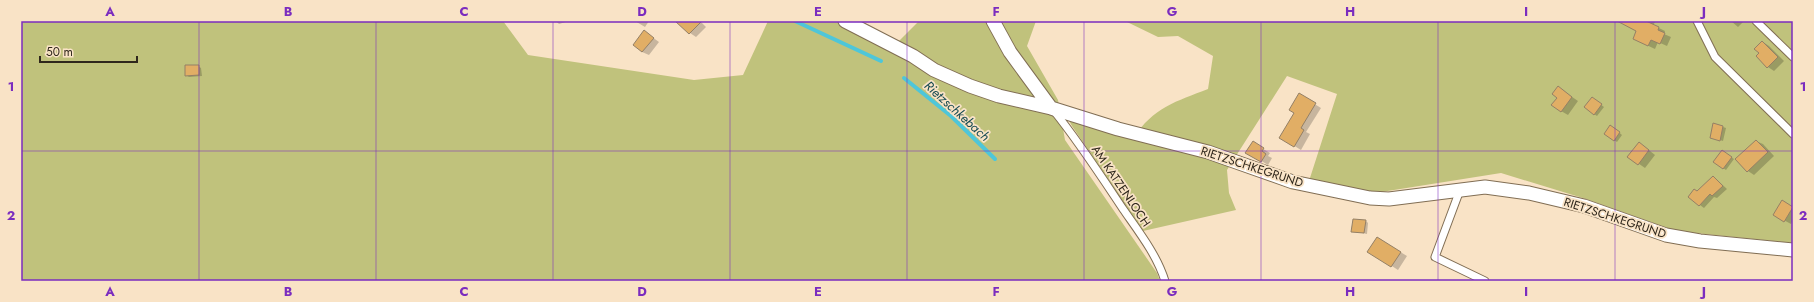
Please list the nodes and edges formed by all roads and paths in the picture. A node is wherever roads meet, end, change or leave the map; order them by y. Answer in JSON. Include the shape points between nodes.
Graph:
{"nodes":[{"id":1,"x":846,"y":21,"type":"edge"},
{"id":2,"x":993,"y":21,"type":"edge"},
{"id":3,"x":1697,"y":21,"type":"edge"},
{"id":4,"x":1756,"y":21,"type":"edge"},
{"id":5,"x":1793,"y":57,"type":"edge"},
{"id":6,"x":1051,"y":108,"type":"junction"},
{"id":7,"x":1793,"y":134,"type":"edge"},
{"id":8,"x":1460,"y":189,"type":"junction"},
{"id":9,"x":1793,"y":250,"type":"edge"},
{"id":10,"x":1165,"y":281,"type":"edge"},
{"id":11,"x":1485,"y":281,"type":"edge"}],
"edges":[{"from":1,"to":6,"type":"street","name":"RIETZSCHKEGRUND","via":[[913,56],[934,70],[970,86],[999,96]]},
{"from":2,"to":6,"type":"street","via":[[1010,52]]},
{"from":3,"to":7,"type":"lane","via":[[1715,57]]},
{"from":4,"to":5,"type":"lane"},
{"from":6,"to":8,"type":"street","name":"RIETZSCHKEGRUND","via":[[1118,129],[1208,152],[1293,182],[1344,193],[1390,199]]},
{"from":6,"to":10,"type":"lane","name":"AM KATZENLOCH","via":[[1074,136],[1144,239]]},
{"from":8,"to":9,"type":"street","name":"RIETZSCHKEGRUND","via":[[1485,187],[1529,193],[1584,206],[1666,235]]},
{"from":8,"to":11,"type":"lane","via":[[1435,257]]}]}
